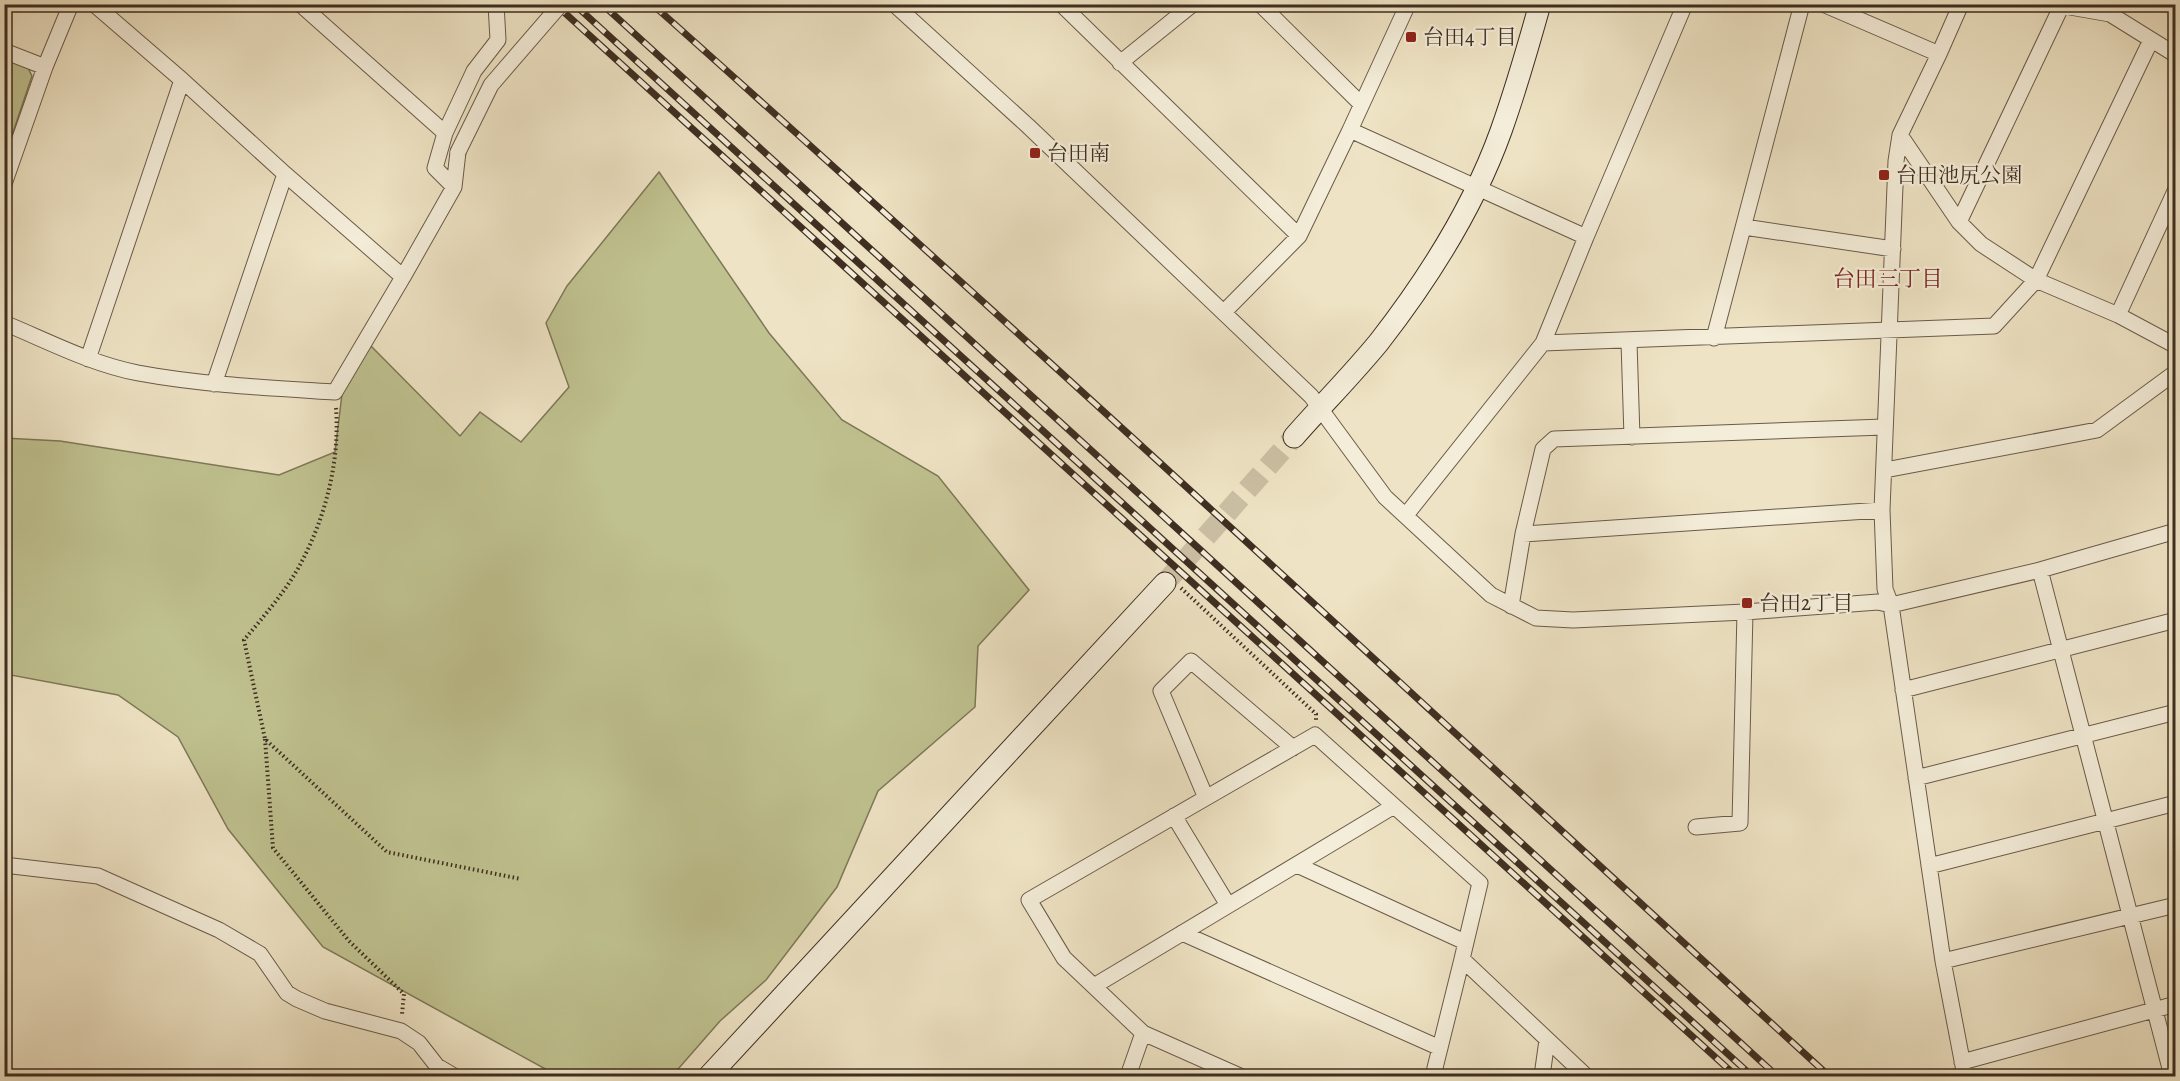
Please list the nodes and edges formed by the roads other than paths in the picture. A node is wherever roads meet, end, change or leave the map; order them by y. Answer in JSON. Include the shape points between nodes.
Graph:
{"nodes":[{"id":1,"x":71,"y":4,"type":"edge"},
{"id":2,"x":94,"y":4,"type":"edge"},
{"id":3,"x":300,"y":4,"type":"edge"},
{"id":4,"x":496,"y":4,"type":"edge"},
{"id":5,"x":561,"y":4,"type":"edge"},
{"id":6,"x":894,"y":4,"type":"edge"},
{"id":7,"x":1061,"y":4,"type":"edge"},
{"id":8,"x":1193,"y":4,"type":"edge"},
{"id":9,"x":1260,"y":4,"type":"edge"},
{"id":10,"x":1408,"y":4,"type":"edge"},
{"id":11,"x":1540,"y":4,"type":"edge"},
{"id":12,"x":1685,"y":4,"type":"edge"},
{"id":13,"x":1802,"y":4,"type":"edge"},
{"id":14,"x":1823,"y":4,"type":"edge"},
{"id":15,"x":1961,"y":4,"type":"edge"},
{"id":16,"x":2057,"y":6,"type":"edge"},
{"id":17,"x":2151,"y":40,"type":"junction"},
{"id":18,"x":4,"y":51,"type":"edge"},
{"id":19,"x":1940,"y":54,"type":"junction"},
{"id":20,"x":2175,"y":55,"type":"edge"},
{"id":21,"x":1120,"y":63,"type":"junction"},
{"id":22,"x":45,"y":67,"type":"junction"},
{"id":23,"x":182,"y":81,"type":"junction"},
{"id":24,"x":1361,"y":104,"type":"junction"},
{"id":25,"x":1350,"y":130,"type":"junction"},
{"id":26,"x":445,"y":133,"type":"junction"},
{"id":27,"x":1900,"y":135,"type":"junction"},
{"id":28,"x":285,"y":174,"type":"junction"},
{"id":29,"x":4,"y":184,"type":"edge"},
{"id":30,"x":454,"y":187,"type":"junction"},
{"id":31,"x":1476,"y":189,"type":"junction"},
{"id":32,"x":2175,"y":189,"type":"edge"},
{"id":33,"x":1959,"y":222,"type":"junction"},
{"id":34,"x":1744,"y":226,"type":"junction"},
{"id":35,"x":1299,"y":236,"type":"junction"},
{"id":36,"x":1586,"y":237,"type":"junction"},
{"id":37,"x":1893,"y":249,"type":"junction"},
{"id":38,"x":403,"y":277,"type":"junction"},
{"id":39,"x":2036,"y":280,"type":"junction"},
{"id":40,"x":1224,"y":312,"type":"junction"},
{"id":41,"x":2118,"y":315,"type":"junction"},
{"id":42,"x":4,"y":323,"type":"edge"},
{"id":43,"x":1890,"y":332,"type":"junction"},
{"id":44,"x":1714,"y":338,"type":"junction"},
{"id":45,"x":1629,"y":342,"type":"junction"},
{"id":46,"x":1543,"y":343,"type":"junction"},
{"id":47,"x":2175,"y":346,"type":"edge"},
{"id":48,"x":88,"y":359,"type":"junction"},
{"id":49,"x":2175,"y":372,"type":"edge"},
{"id":50,"x":214,"y":384,"type":"junction"},
{"id":51,"x":1320,"y":407,"type":"junction"},
{"id":52,"x":1884,"y":427,"type":"junction"},
{"id":53,"x":1294,"y":437,"type":"tunnel mouth"},
{"id":54,"x":1632,"y":437,"type":"junction"},
{"id":55,"x":1885,"y":470,"type":"junction"},
{"id":56,"x":1882,"y":510,"type":"junction"},
{"id":57,"x":1406,"y":515,"type":"junction"},
{"id":58,"x":2175,"y":531,"type":"edge"},
{"id":59,"x":1523,"y":534,"type":"junction"},
{"id":60,"x":2040,"y":570,"type":"junction"},
{"id":61,"x":1172,"y":585,"type":"tunnel mouth"},
{"id":62,"x":1891,"y":605,"type":"junction"},
{"id":63,"x":1511,"y":606,"type":"junction"},
{"id":64,"x":1745,"y":612,"type":"junction"},
{"id":65,"x":2175,"y":620,"type":"edge"},
{"id":66,"x":2060,"y":650,"type":"junction"},
{"id":67,"x":1904,"y":690,"type":"junction"},
{"id":68,"x":2175,"y":712,"type":"edge"},
{"id":69,"x":2082,"y":736,"type":"junction"},
{"id":70,"x":1293,"y":748,"type":"junction"},
{"id":71,"x":1916,"y":778,"type":"junction"},
{"id":72,"x":1206,"y":798,"type":"junction"},
{"id":73,"x":2175,"y":802,"type":"edge"},
{"id":74,"x":1394,"y":806,"type":"junction"},
{"id":75,"x":1174,"y":816,"type":"junction"},
{"id":76,"x":2105,"y":821,"type":"junction"},
{"id":77,"x":1696,"y":827,"type":"dead end"},
{"id":78,"x":4,"y":865,"type":"edge"},
{"id":79,"x":1297,"y":865,"type":"junction"},
{"id":80,"x":1929,"y":866,"type":"junction"},
{"id":81,"x":1228,"y":905,"type":"junction"},
{"id":82,"x":2175,"y":905,"type":"edge"},
{"id":83,"x":2131,"y":918,"type":"junction"},
{"id":84,"x":1182,"y":933,"type":"junction"},
{"id":85,"x":1465,"y":942,"type":"junction"},
{"id":86,"x":1462,"y":959,"type":"junction"},
{"id":87,"x":1943,"y":961,"type":"junction"},
{"id":88,"x":1094,"y":986,"type":"junction"},
{"id":89,"x":2175,"y":1004,"type":"edge"},
{"id":90,"x":2155,"y":1010,"type":"junction"},
{"id":91,"x":1143,"y":1033,"type":"junction"},
{"id":92,"x":1546,"y":1040,"type":"junction"},
{"id":93,"x":1440,"y":1048,"type":"junction"},
{"id":94,"x":1964,"y":1069,"type":"edge"},
{"id":95,"x":718,"y":1074,"type":"edge"},
{"id":96,"x":454,"y":1077,"type":"edge"},
{"id":97,"x":1128,"y":1077,"type":"edge"},
{"id":98,"x":1240,"y":1077,"type":"edge"},
{"id":99,"x":1433,"y":1077,"type":"edge"},
{"id":100,"x":1542,"y":1077,"type":"edge"},
{"id":101,"x":1586,"y":1077,"type":"edge"},
{"id":102,"x":2172,"y":1077,"type":"edge"}],
"edges":[{"from":1,"to":22,"type":"street"},
{"from":2,"to":23,"type":"street"},
{"from":3,"to":26,"type":"street"},
{"from":4,"to":26,"type":"street","via":[[498,40],[474,71]]},
{"from":5,"to":30,"type":"street","bridge":true,"via":[[491,85],[458,152]]},
{"from":6,"to":40,"type":"street"},
{"from":7,"to":21,"type":"street"},
{"from":8,"to":21,"type":"street"},
{"from":9,"to":24,"type":"street"},
{"from":10,"to":24,"type":"street"},
{"from":11,"to":31,"type":"street","via":[[1501,132]]},
{"from":12,"to":36,"type":"street"},
{"from":13,"to":34,"type":"street"},
{"from":14,"to":19,"type":"street"},
{"from":15,"to":19,"type":"street"},
{"from":16,"to":17,"type":"street","via":[[2110,14]]},
{"from":16,"to":33,"type":"street"},
{"from":17,"to":20,"type":"street"},
{"from":17,"to":39,"type":"street"},
{"from":18,"to":22,"type":"street"},
{"from":19,"to":27,"type":"street"},
{"from":21,"to":35,"type":"street"},
{"from":22,"to":29,"type":"street"},
{"from":23,"to":28,"type":"street"},
{"from":23,"to":48,"type":"street"},
{"from":24,"to":25,"type":"street"},
{"from":25,"to":31,"type":"street"},
{"from":25,"to":35,"type":"street"},
{"from":26,"to":30,"type":"street","via":[[435,168]]},
{"from":27,"to":33,"type":"street"},
{"from":27,"to":37,"type":"street"},
{"from":28,"to":38,"type":"street"},
{"from":28,"to":50,"type":"street"},
{"from":30,"to":38,"type":"street"},
{"from":31,"to":36,"type":"street"},
{"from":31,"to":51,"type":"street","via":[[1414,294],[1378,343]]},
{"from":32,"to":41,"type":"street"},
{"from":33,"to":39,"type":"street","via":[[1981,244]]},
{"from":34,"to":37,"type":"street"},
{"from":34,"to":44,"type":"street"},
{"from":35,"to":40,"type":"street"},
{"from":36,"to":46,"type":"street"},
{"from":37,"to":43,"type":"street"},
{"from":38,"to":50,"type":"street","via":[[335,392]]},
{"from":39,"to":41,"type":"street"},
{"from":39,"to":43,"type":"street","via":[[1994,326]]},
{"from":40,"to":51,"type":"street"},
{"from":41,"to":47,"type":"street"},
{"from":42,"to":48,"type":"street"},
{"from":43,"to":44,"type":"street"},
{"from":43,"to":52,"type":"street"},
{"from":44,"to":45,"type":"street"},
{"from":45,"to":46,"type":"street"},
{"from":45,"to":54,"type":"street"},
{"from":46,"to":57,"type":"street"},
{"from":48,"to":50,"type":"street","via":[[136,373]]},
{"from":49,"to":55,"type":"street","via":[[2097,430]]},
{"from":51,"to":53,"type":"street"},
{"from":51,"to":57,"type":"street","via":[[1385,496]]},
{"from":52,"to":54,"type":"street"},
{"from":52,"to":55,"type":"street"},
{"from":54,"to":59,"type":"street","via":[[1554,439],[1543,448]]},
{"from":55,"to":56,"type":"street"},
{"from":56,"to":59,"type":"street"},
{"from":56,"to":62,"type":"street","via":[[1885,589]]},
{"from":57,"to":63,"type":"street","via":[[1491,595]]},
{"from":58,"to":60,"type":"street"},
{"from":59,"to":63,"type":"street"},
{"from":60,"to":62,"type":"street"},
{"from":60,"to":66,"type":"street"},
{"from":61,"to":95,"type":"street"},
{"from":62,"to":64,"type":"street","via":[[1878,602]]},
{"from":62,"to":67,"type":"street"},
{"from":63,"to":64,"type":"street","via":[[1536,618],[1573,620]]},
{"from":64,"to":77,"type":"street","via":[[1740,823]]},
{"from":65,"to":66,"type":"street"},
{"from":66,"to":67,"type":"street"},
{"from":66,"to":69,"type":"street"},
{"from":67,"to":71,"type":"street"},
{"from":68,"to":69,"type":"street"},
{"from":69,"to":71,"type":"street"},
{"from":69,"to":76,"type":"street"},
{"from":70,"to":72,"type":"street"},
{"from":70,"to":72,"type":"street","via":[[1191,661],[1161,691]]},
{"from":70,"to":74,"type":"street","via":[[1315,735]]},
{"from":71,"to":80,"type":"street"},
{"from":72,"to":75,"type":"street"},
{"from":73,"to":76,"type":"street"},
{"from":74,"to":79,"type":"street"},
{"from":74,"to":85,"type":"street","via":[[1479,883]]},
{"from":75,"to":81,"type":"street"},
{"from":75,"to":88,"type":"street","via":[[1029,900],[1064,958]]},
{"from":76,"to":80,"type":"street"},
{"from":76,"to":83,"type":"street"},
{"from":78,"to":96,"type":"street","via":[[98,876],[241,941],[260,954],[284,988],[297,999],[325,1011],[401,1031]]},
{"from":79,"to":81,"type":"street"},
{"from":79,"to":85,"type":"street"},
{"from":80,"to":87,"type":"street"},
{"from":81,"to":84,"type":"street"},
{"from":82,"to":83,"type":"street"},
{"from":83,"to":87,"type":"street"},
{"from":83,"to":90,"type":"street"},
{"from":84,"to":88,"type":"street"},
{"from":84,"to":93,"type":"street"},
{"from":85,"to":86,"type":"street"},
{"from":86,"to":92,"type":"street"},
{"from":86,"to":93,"type":"street"},
{"from":87,"to":94,"type":"street"},
{"from":88,"to":91,"type":"street"},
{"from":89,"to":90,"type":"street"},
{"from":90,"to":94,"type":"street"},
{"from":90,"to":102,"type":"street"},
{"from":91,"to":97,"type":"street"},
{"from":91,"to":98,"type":"street"},
{"from":92,"to":100,"type":"street"},
{"from":92,"to":101,"type":"street"},
{"from":93,"to":99,"type":"street"}]}
